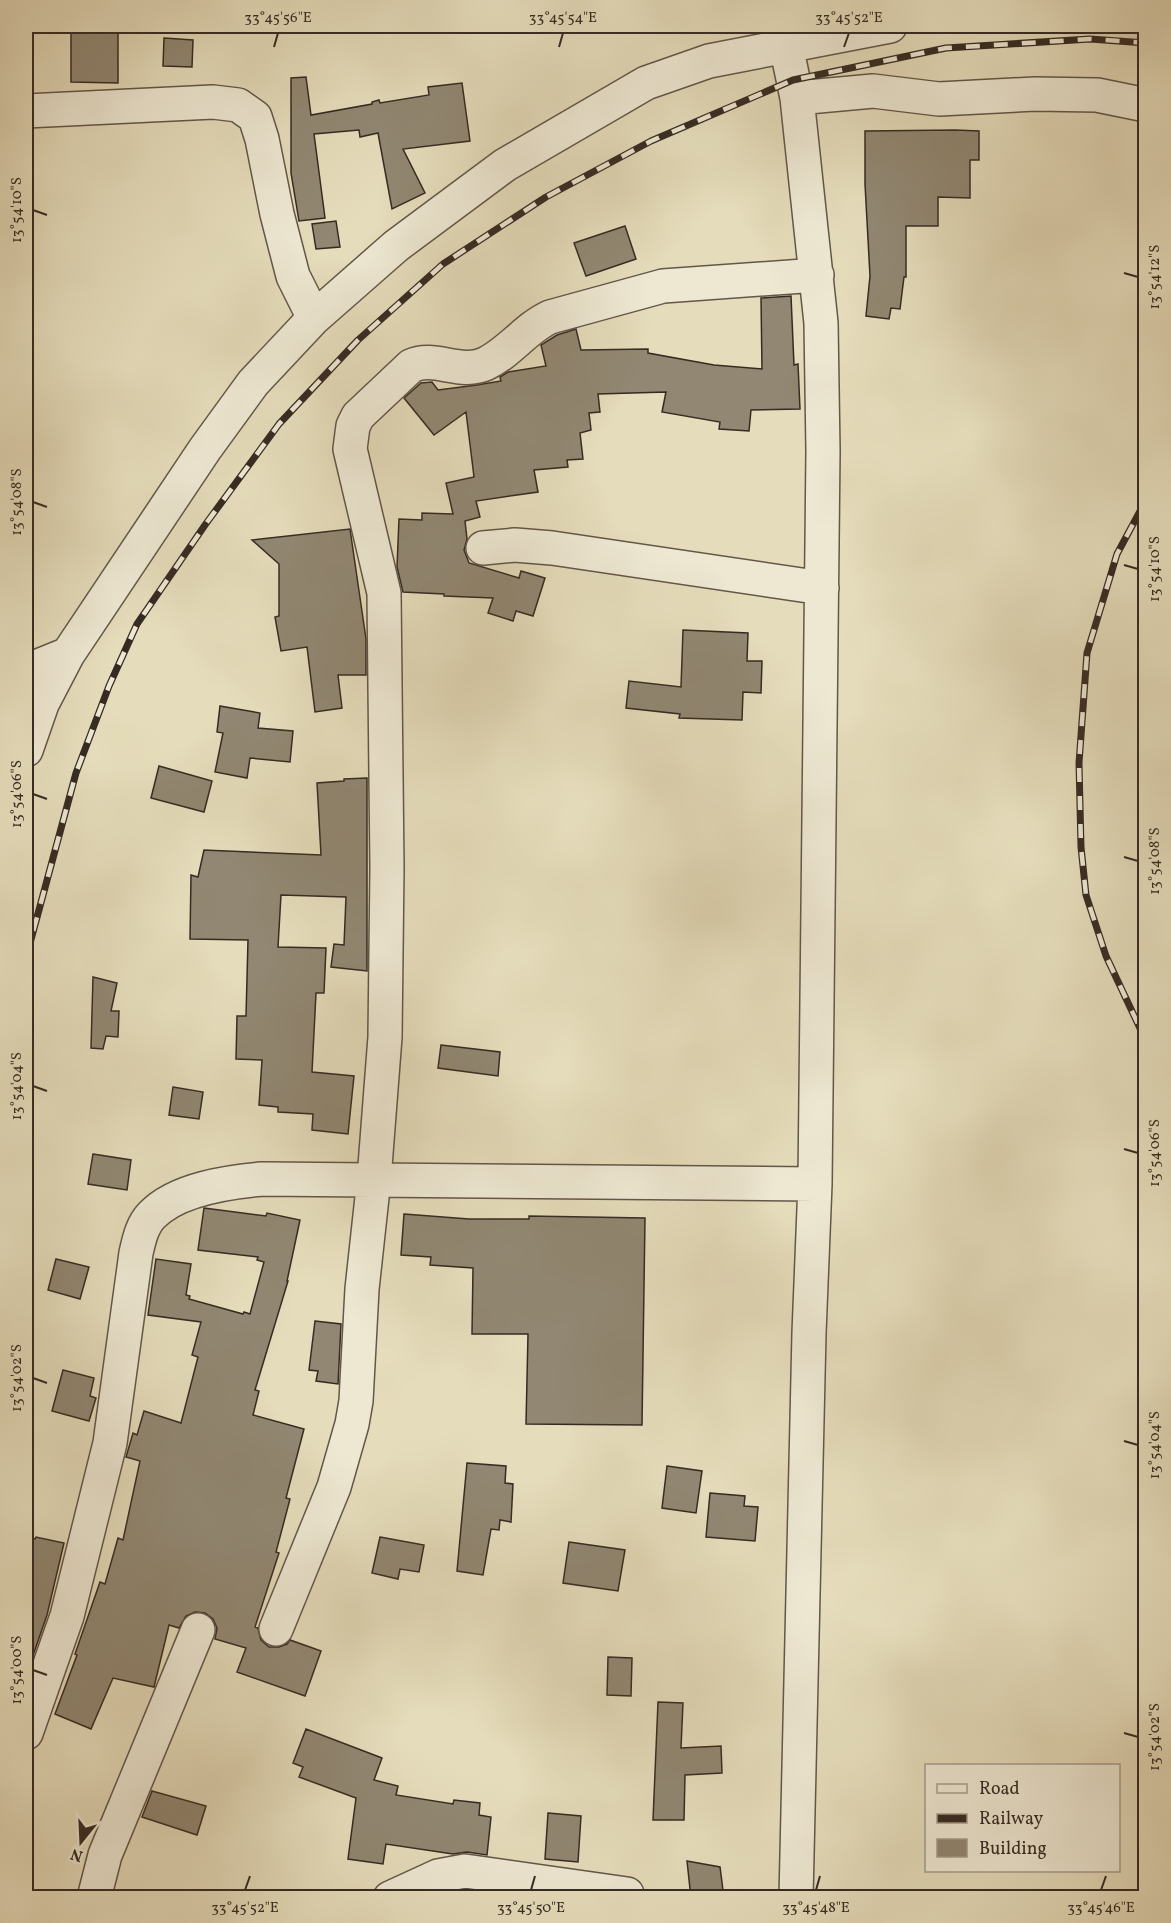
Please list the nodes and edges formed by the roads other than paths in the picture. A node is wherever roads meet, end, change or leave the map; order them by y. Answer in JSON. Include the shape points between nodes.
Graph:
{"nodes":[{"id":1,"x":890,"y":26,"type":"edge"},
{"id":2,"x":784,"y":36,"type":"edge"},
{"id":3,"x":797,"y":98,"type":"junction"},
{"id":4,"x":1146,"y":105,"type":"edge"},
{"id":5,"x":26,"y":111,"type":"edge"},
{"id":6,"x":817,"y":275,"type":"junction"},
{"id":7,"x":314,"y":318,"type":"junction"},
{"id":8,"x":483,"y":548,"type":"dead end"},
{"id":9,"x":822,"y":588,"type":"junction"},
{"id":10,"x":68,"y":654,"type":"junction"},
{"id":11,"x":26,"y":671,"type":"edge"},
{"id":12,"x":26,"y":750,"type":"edge"},
{"id":13,"x":374,"y":1179,"type":"junction"},
{"id":14,"x":815,"y":1184,"type":"junction"},
{"id":15,"x":276,"y":1629,"type":"dead end"},
{"id":16,"x":198,"y":1630,"type":"dead end"},
{"id":17,"x":26,"y":1733,"type":"edge"},
{"id":18,"x":627,"y":1894,"type":"dead end"},
{"id":19,"x":94,"y":1898,"type":"edge"},
{"id":20,"x":390,"y":1898,"type":"edge"},
{"id":21,"x":796,"y":1898,"type":"edge"}],
"edges":[{"from":1,"to":2,"type":"street"},
{"from":2,"to":3,"type":"street"},
{"from":2,"to":7,"type":"street","via":[[646,83],[505,165],[396,246]]},
{"from":3,"to":4,"type":"street","via":[[873,91],[939,99],[1097,95]]},
{"from":3,"to":6,"type":"street"},
{"from":5,"to":7,"type":"street","via":[[213,102],[238,105],[255,117],[293,276]]},
{"from":6,"to":9,"type":"street","via":[[821,323]]},
{"from":6,"to":13,"type":"street","via":[[663,286],[550,316],[485,364],[458,368],[418,362],[358,416],[353,426],[350,449],[384,593],[385,1003]]},
{"from":7,"to":10,"type":"street","via":[[252,383]]},
{"from":8,"to":9,"type":"street","via":[[552,548]]},
{"from":9,"to":14,"type":"street"},
{"from":10,"to":11,"type":"street"},
{"from":10,"to":12,"type":"street","via":[[42,704]]},
{"from":13,"to":14,"type":"street"},
{"from":13,"to":15,"type":"street","via":[[352,1424],[334,1487]]},
{"from":13,"to":17,"type":"street","via":[[230,1182],[193,1192],[151,1215],[141,1232],[136,1253],[111,1443],[67,1616]]},
{"from":14,"to":21,"type":"street"},
{"from":16,"to":19,"type":"street","via":[[105,1856]]},
{"from":18,"to":20,"type":"street","via":[[465,1872],[438,1876]]}]}
